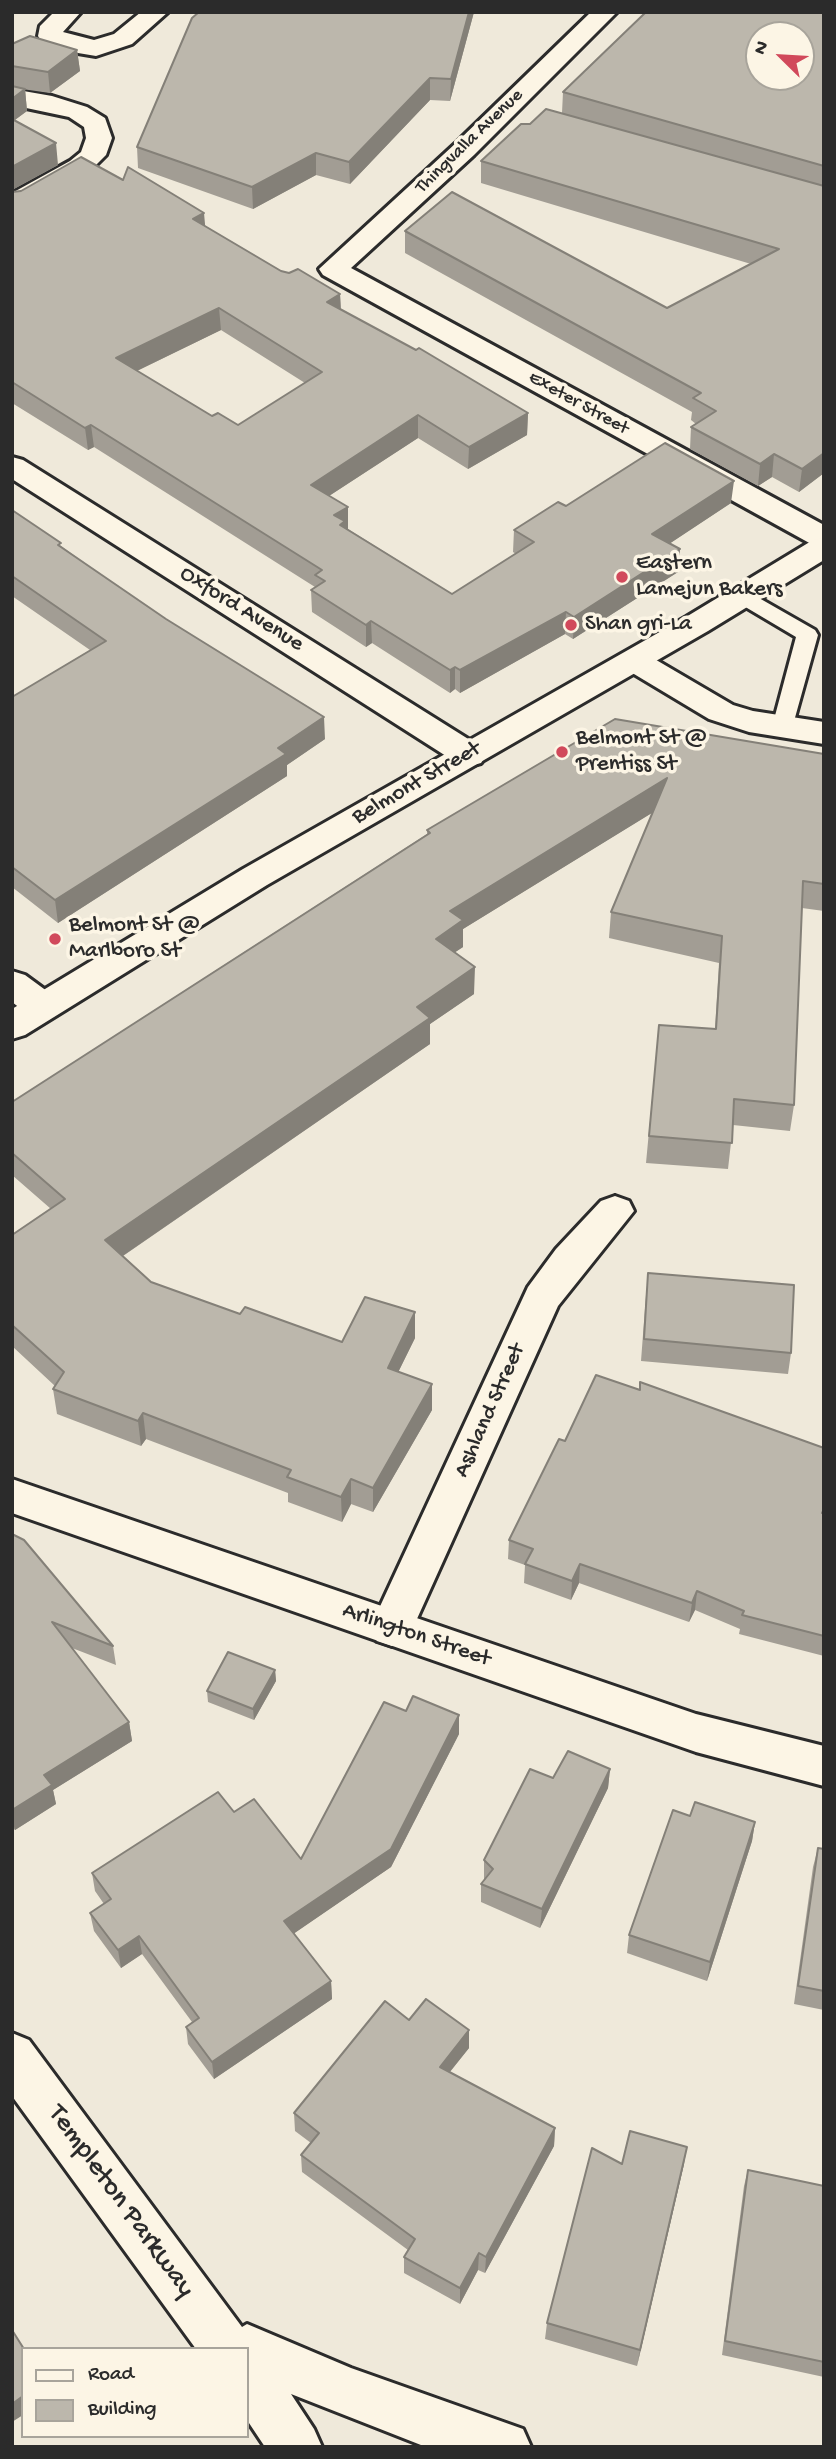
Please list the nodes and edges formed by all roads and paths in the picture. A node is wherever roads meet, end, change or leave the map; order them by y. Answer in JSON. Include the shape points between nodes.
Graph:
{"nodes":[{"id":1,"x":69,"y":12,"type":"edge"},
{"id":2,"x":156,"y":12,"type":"edge"},
{"id":3,"x":605,"y":12,"type":"edge"},
{"id":4,"x":12,"y":97,"type":"edge"},
{"id":5,"x":504,"y":108,"type":"junction"},
{"id":6,"x":531,"y":116,"type":"dead end"},
{"id":7,"x":12,"y":204,"type":"edge"},
{"id":8,"x":333,"y":269,"type":"joint"},
{"id":9,"x":12,"y":466,"type":"edge"},
{"id":10,"x":824,"y":538,"type":"edge"},
{"id":11,"x":824,"y":547,"type":"edge"},
{"id":12,"x":745,"y":597,"type":"junction"},
{"id":13,"x":635,"y":661,"type":"junction"},
{"id":14,"x":783,"y":727,"type":"junction"},
{"id":15,"x":824,"y":733,"type":"edge"},
{"id":16,"x":470,"y":755,"type":"junction"},
{"id":17,"x":12,"y":984,"type":"edge"},
{"id":18,"x":42,"y":1006,"type":"junction"},
{"id":19,"x":12,"y":1026,"type":"edge"},
{"id":20,"x":615,"y":1211,"type":"dead end"},
{"id":21,"x":12,"y":1496,"type":"edge"},
{"id":22,"x":392,"y":1628,"type":"junction"},
{"id":23,"x":824,"y":1766,"type":"edge"},
{"id":24,"x":12,"y":2056,"type":"edge"},
{"id":25,"x":232,"y":2347,"type":"edge"},
{"id":26,"x":248,"y":2357,"type":"edge"},
{"id":27,"x":248,"y":2371,"type":"edge"},
{"id":28,"x":296,"y":2447,"type":"edge"},
{"id":29,"x":505,"y":2447,"type":"edge"}],
"edges":[{"from":1,"to":2,"type":"street","via":[[51,26],[50,36],[89,48],[123,39]]},
{"from":3,"to":5,"type":"street","name":"Thingvalla Avenue"},
{"from":4,"to":7,"type":"street","via":[[79,112],[96,124],[99,138],[93,155],[79,167]]},
{"from":5,"to":6,"type":"street"},
{"from":5,"to":8,"type":"street","name":"Thingvalla Avenue","via":[[466,149]]},
{"from":8,"to":10,"type":"street","name":"Exeter Street"},
{"from":9,"to":16,"type":"street","name":"Oxford Avenue"},
{"from":11,"to":12,"type":"street","name":"Belmont Street"},
{"from":12,"to":13,"type":"street","name":"Belmont Street"},
{"from":12,"to":14,"type":"lane","via":[[807,635]]},
{"from":13,"to":14,"type":"street","via":[[722,712]]},
{"from":13,"to":16,"type":"street","name":"Belmont Street"},
{"from":14,"to":15,"type":"street"},
{"from":16,"to":18,"type":"street","name":"Belmont Street"},
{"from":17,"to":18,"type":"street"},
{"from":18,"to":19,"type":"street","name":"Belmont Street"},
{"from":20,"to":22,"type":"street","name":"Ashland Street","via":[[542,1298]]},
{"from":21,"to":22,"type":"street","name":"Arlington Street"},
{"from":22,"to":23,"type":"street","name":"Arlington Street","via":[[696,1733]]},
{"from":24,"to":25,"type":"street","name":"Templeton Parkway"},
{"from":26,"to":29,"type":"street"},
{"from":27,"to":28,"type":"street","name":"Templeton Parkway"}]}
